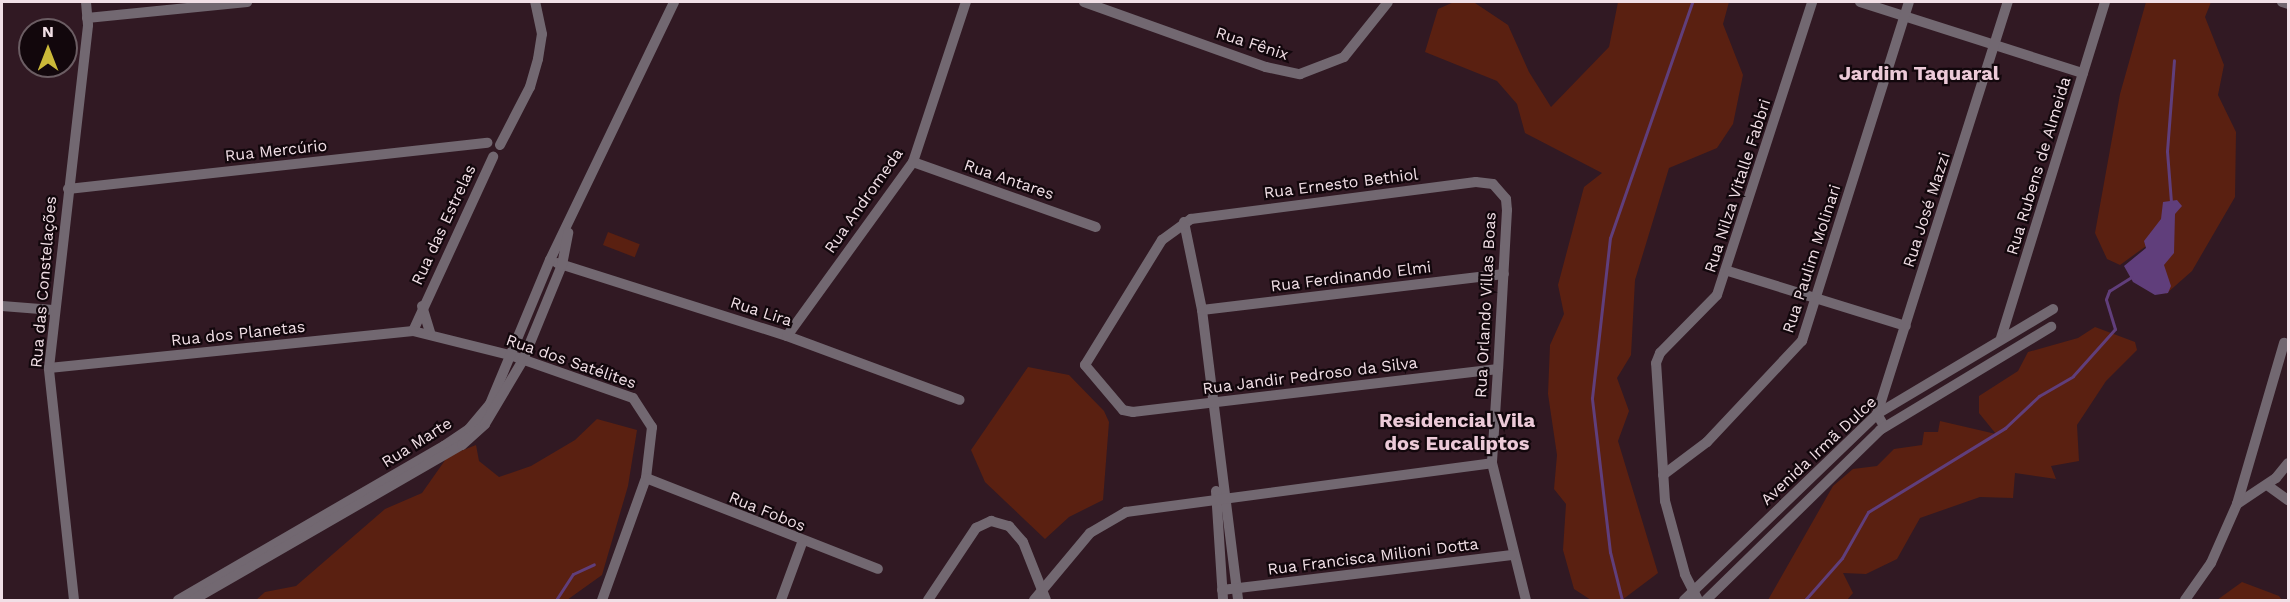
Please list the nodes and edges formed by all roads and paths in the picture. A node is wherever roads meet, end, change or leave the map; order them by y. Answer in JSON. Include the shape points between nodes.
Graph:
{"nodes":[{"id":1,"x":86,"y":2,"type":"edge"},
{"id":2,"x":247,"y":2,"type":"edge"},
{"id":3,"x":535,"y":2,"type":"edge"},
{"id":4,"x":674,"y":2,"type":"edge"},
{"id":5,"x":966,"y":2,"type":"edge"},
{"id":6,"x":1084,"y":2,"type":"edge"},
{"id":7,"x":1388,"y":2,"type":"edge"},
{"id":8,"x":1812,"y":2,"type":"edge"},
{"id":9,"x":1860,"y":2,"type":"edge"},
{"id":10,"x":1910,"y":2,"type":"edge"},
{"id":11,"x":2008,"y":2,"type":"edge"},
{"id":12,"x":2106,"y":2,"type":"edge"},
{"id":13,"x":2282,"y":2,"type":"edge"},
{"id":14,"x":2289,"y":4,"type":"edge"},
{"id":15,"x":1905,"y":16,"type":"junction"},
{"id":16,"x":87,"y":18,"type":"junction"},
{"id":17,"x":1995,"y":44,"type":"junction"},
{"id":18,"x":2083,"y":73,"type":"junction"},
{"id":19,"x":487,"y":143,"type":"junction"},
{"id":20,"x":500,"y":145,"type":"junction"},
{"id":21,"x":493,"y":157,"type":"junction"},
{"id":22,"x":913,"y":162,"type":"junction"},
{"id":23,"x":68,"y":189,"type":"junction"},
{"id":24,"x":1500,"y":189,"type":"joint"},
{"id":25,"x":571,"y":219,"type":"junction"},
{"id":26,"x":1184,"y":222,"type":"junction"},
{"id":27,"x":1096,"y":227,"type":"dead end"},
{"id":28,"x":550,"y":260,"type":"junction"},
{"id":29,"x":562,"y":265,"type":"junction"},
{"id":30,"x":1728,"y":271,"type":"junction"},
{"id":31,"x":1504,"y":274,"type":"junction"},
{"id":32,"x":1816,"y":298,"type":"junction"},
{"id":33,"x":530,"y":303,"type":"junction"},
{"id":34,"x":2,"y":306,"type":"edge"},
{"id":35,"x":422,"y":306,"type":"junction"},
{"id":36,"x":544,"y":308,"type":"junction"},
{"id":37,"x":2053,"y":309,"type":"dead end"},
{"id":38,"x":53,"y":310,"type":"junction"},
{"id":39,"x":1202,"y":310,"type":"junction"},
{"id":40,"x":1906,"y":326,"type":"junction"},
{"id":41,"x":2051,"y":327,"type":"dead end"},
{"id":42,"x":413,"y":331,"type":"junction"},
{"id":43,"x":430,"y":333,"type":"junction"},
{"id":44,"x":787,"y":336,"type":"junction"},
{"id":45,"x":2001,"y":338,"type":"junction"},
{"id":46,"x":2284,"y":343,"type":"dead end"},
{"id":47,"x":2007,"y":353,"type":"junction"},
{"id":48,"x":518,"y":358,"type":"junction"},
{"id":49,"x":49,"y":368,"type":"junction"},
{"id":50,"x":1498,"y":369,"type":"junction"},
{"id":51,"x":960,"y":400,"type":"dead end"},
{"id":52,"x":1212,"y":403,"type":"junction"},
{"id":53,"x":1877,"y":414,"type":"junction"},
{"id":54,"x":1884,"y":426,"type":"junction"},
{"id":55,"x":1492,"y":463,"type":"junction"},
{"id":56,"x":2289,"y":463,"type":"edge"},
{"id":57,"x":1662,"y":475,"type":"junction"},
{"id":58,"x":646,"y":478,"type":"junction"},
{"id":59,"x":1221,"y":479,"type":"junction"},
{"id":60,"x":2267,"y":485,"type":"junction"},
{"id":61,"x":1226,"y":497,"type":"junction"},
{"id":62,"x":1213,"y":498,"type":"junction"},
{"id":63,"x":2289,"y":500,"type":"edge"},
{"id":64,"x":2238,"y":504,"type":"junction"},
{"id":65,"x":802,"y":543,"type":"junction"},
{"id":66,"x":1512,"y":555,"type":"junction"},
{"id":67,"x":878,"y":569,"type":"dead end"},
{"id":68,"x":1044,"y":589,"type":"junction"},
{"id":69,"x":1237,"y":589,"type":"junction"},
{"id":70,"x":1222,"y":595,"type":"edge"},
{"id":71,"x":1691,"y":598,"type":"edge"},
{"id":72,"x":74,"y":600,"type":"edge"},
{"id":73,"x":178,"y":600,"type":"edge"},
{"id":74,"x":193,"y":600,"type":"edge"},
{"id":75,"x":602,"y":600,"type":"edge"},
{"id":76,"x":781,"y":600,"type":"edge"},
{"id":77,"x":928,"y":600,"type":"edge"},
{"id":78,"x":1034,"y":600,"type":"edge"},
{"id":79,"x":1046,"y":600,"type":"edge"},
{"id":80,"x":1239,"y":600,"type":"edge"},
{"id":81,"x":1526,"y":600,"type":"edge"},
{"id":82,"x":1706,"y":600,"type":"edge"},
{"id":83,"x":2185,"y":600,"type":"edge"}],
"edges":[{"from":1,"to":16,"type":"street","name":"Rua das Constelações"},
{"from":2,"to":16,"type":"street"},
{"from":3,"to":20,"type":"street","via":[[542,34],[538,59],[530,87]]},
{"from":4,"to":25,"type":"street","name":"Rua Marte"},
{"from":5,"to":22,"type":"street","name":"Rua Andromeda"},
{"from":6,"to":7,"type":"street","name":"Rua Fênix","via":[[1266,67],[1300,74],[1344,57]]},
{"from":8,"to":30,"type":"street","name":"Rua Nilza Vitalle Fabbri"},
{"from":9,"to":15,"type":"street"},
{"from":10,"to":15,"type":"street","name":"Rua Paulim Molinari"},
{"from":11,"to":17,"type":"street","name":"Rua José Mazzi"},
{"from":12,"to":18,"type":"street","name":"Rua Rubens de Almeida"},
{"from":13,"to":14,"type":"street"},
{"from":15,"to":17,"type":"street"},
{"from":15,"to":32,"type":"street","name":"Rua Paulim Molinari"},
{"from":16,"to":23,"type":"street","name":"Rua das Constelações"},
{"from":17,"to":18,"type":"street"},
{"from":17,"to":40,"type":"street","name":"Rua José Mazzi"},
{"from":18,"to":45,"type":"street","name":"Rua Rubens de Almeida"},
{"from":19,"to":20,"type":"street","name":"Rua Mercúrio"},
{"from":19,"to":21,"type":"street","via":[[486,154]]},
{"from":19,"to":23,"type":"street","name":"Rua Mercúrio"},
{"from":20,"to":21,"type":"street","name":"Rua das Estrelas","via":[[499,155]]},
{"from":21,"to":35,"type":"street","name":"Rua das Estrelas"},
{"from":22,"to":27,"type":"street","name":"Rua Antares"},
{"from":22,"to":44,"type":"street","name":"Rua Andromeda"},
{"from":23,"to":38,"type":"street","name":"Rua das Constelações"},
{"from":24,"to":26,"type":"street","name":"Rua Ernesto Bethiol","via":[[1476,182]]},
{"from":24,"to":31,"type":"street","name":"Rua Orlando Villas Boas","via":[[1508,210]]},
{"from":25,"to":28,"type":"street","name":"Rua Marte"},
{"from":25,"to":29,"type":"street","name":"Rua Marte"},
{"from":26,"to":39,"type":"street"},
{"from":26,"to":52,"type":"street","name":"Rua Jandir Pedroso da Silva","via":[[1162,240],[1085,361],[1088,375],[1126,411]]},
{"from":28,"to":29,"type":"street","name":"Rua Lira"},
{"from":28,"to":33,"type":"street","name":"Rua Marte"},
{"from":29,"to":36,"type":"street","name":"Rua Marte"},
{"from":29,"to":44,"type":"street","name":"Rua Lira"},
{"from":30,"to":32,"type":"street"},
{"from":30,"to":57,"type":"street","name":"Rua Nilza Vitalle Fabbri","via":[[1714,301],[1658,358]]},
{"from":31,"to":39,"type":"street","name":"Rua Ferdinando Elmi"},
{"from":31,"to":50,"type":"street","name":"Rua Orlando Villas Boas"},
{"from":32,"to":40,"type":"street"},
{"from":32,"to":57,"type":"street","name":"Rua Paulim Molinari","via":[[1796,352],[1707,442]]},
{"from":33,"to":36,"type":"street"},
{"from":33,"to":48,"type":"street","name":"Rua Marte"},
{"from":34,"to":38,"type":"street"},
{"from":35,"to":42,"type":"street","name":"Rua das Estrelas"},
{"from":35,"to":43,"type":"street","name":"Rua das Estrelas"},
{"from":36,"to":48,"type":"street","name":"Rua Marte"},
{"from":37,"to":45,"type":"street","name":"Avenida Irmã Dulce"},
{"from":38,"to":49,"type":"street","name":"Rua das Constelações"},
{"from":39,"to":52,"type":"street"},
{"from":40,"to":53,"type":"street","name":"Rua José Mazzi"},
{"from":41,"to":47,"type":"street","name":"Avenida Irmã Dulce"},
{"from":42,"to":43,"type":"street","name":"Rua dos Planetas"},
{"from":42,"to":49,"type":"street","name":"Rua dos Planetas"},
{"from":43,"to":48,"type":"street","name":"Rua dos Satélites"},
{"from":44,"to":51,"type":"street","name":"Rua Lira"},
{"from":45,"to":47,"type":"street"},
{"from":45,"to":53,"type":"street","name":"Avenida Irmã Dulce"},
{"from":46,"to":64,"type":"street"},
{"from":47,"to":54,"type":"street","name":"Avenida Irmã Dulce"},
{"from":48,"to":58,"type":"street","name":"Rua dos Satélites","via":[[622,393],[642,405],[652,427]]},
{"from":48,"to":73,"type":"street","name":"Rua Marte","via":[[490,404],[469,429]]},
{"from":48,"to":74,"type":"street","name":"Rua Marte","via":[[497,408],[462,445]]},
{"from":49,"to":72,"type":"street","name":"Rua das Constelações"},
{"from":50,"to":52,"type":"street","name":"Rua Jandir Pedroso da Silva"},
{"from":50,"to":55,"type":"street","name":"Rua Orlando Villas Boas"},
{"from":52,"to":59,"type":"street"},
{"from":53,"to":54,"type":"street"},
{"from":53,"to":71,"type":"street","name":"Avenida Irmã Dulce"},
{"from":54,"to":82,"type":"street","name":"Avenida Irmã Dulce"},
{"from":55,"to":61,"type":"street"},
{"from":55,"to":66,"type":"street","name":"Rua Orlando Villas Boas"},
{"from":56,"to":60,"type":"street"},
{"from":57,"to":71,"type":"street"},
{"from":58,"to":65,"type":"street","name":"Rua Fobos"},
{"from":58,"to":75,"type":"street","name":"Rua dos Satélites"},
{"from":59,"to":61,"type":"street"},
{"from":59,"to":62,"type":"street"},
{"from":60,"to":63,"type":"street"},
{"from":60,"to":64,"type":"street"},
{"from":61,"to":62,"type":"street"},
{"from":61,"to":69,"type":"street"},
{"from":62,"to":68,"type":"street","via":[[1113,518],[1078,546]]},
{"from":62,"to":70,"type":"street"},
{"from":64,"to":83,"type":"street","via":[[2211,563]]},
{"from":65,"to":67,"type":"street","name":"Rua Fobos"},
{"from":65,"to":76,"type":"street"},
{"from":66,"to":69,"type":"street","name":"Rua Francisca Milioni Dotta"},
{"from":66,"to":81,"type":"street","name":"Rua Orlando Villas Boas"},
{"from":68,"to":77,"type":"street","via":[[1023,542],[1009,526],[991,521],[976,528]]},
{"from":68,"to":78,"type":"street"},
{"from":68,"to":79,"type":"street"},
{"from":69,"to":70,"type":"street","name":"Rua Francisca Milioni Dotta"},
{"from":69,"to":80,"type":"street"}]}
